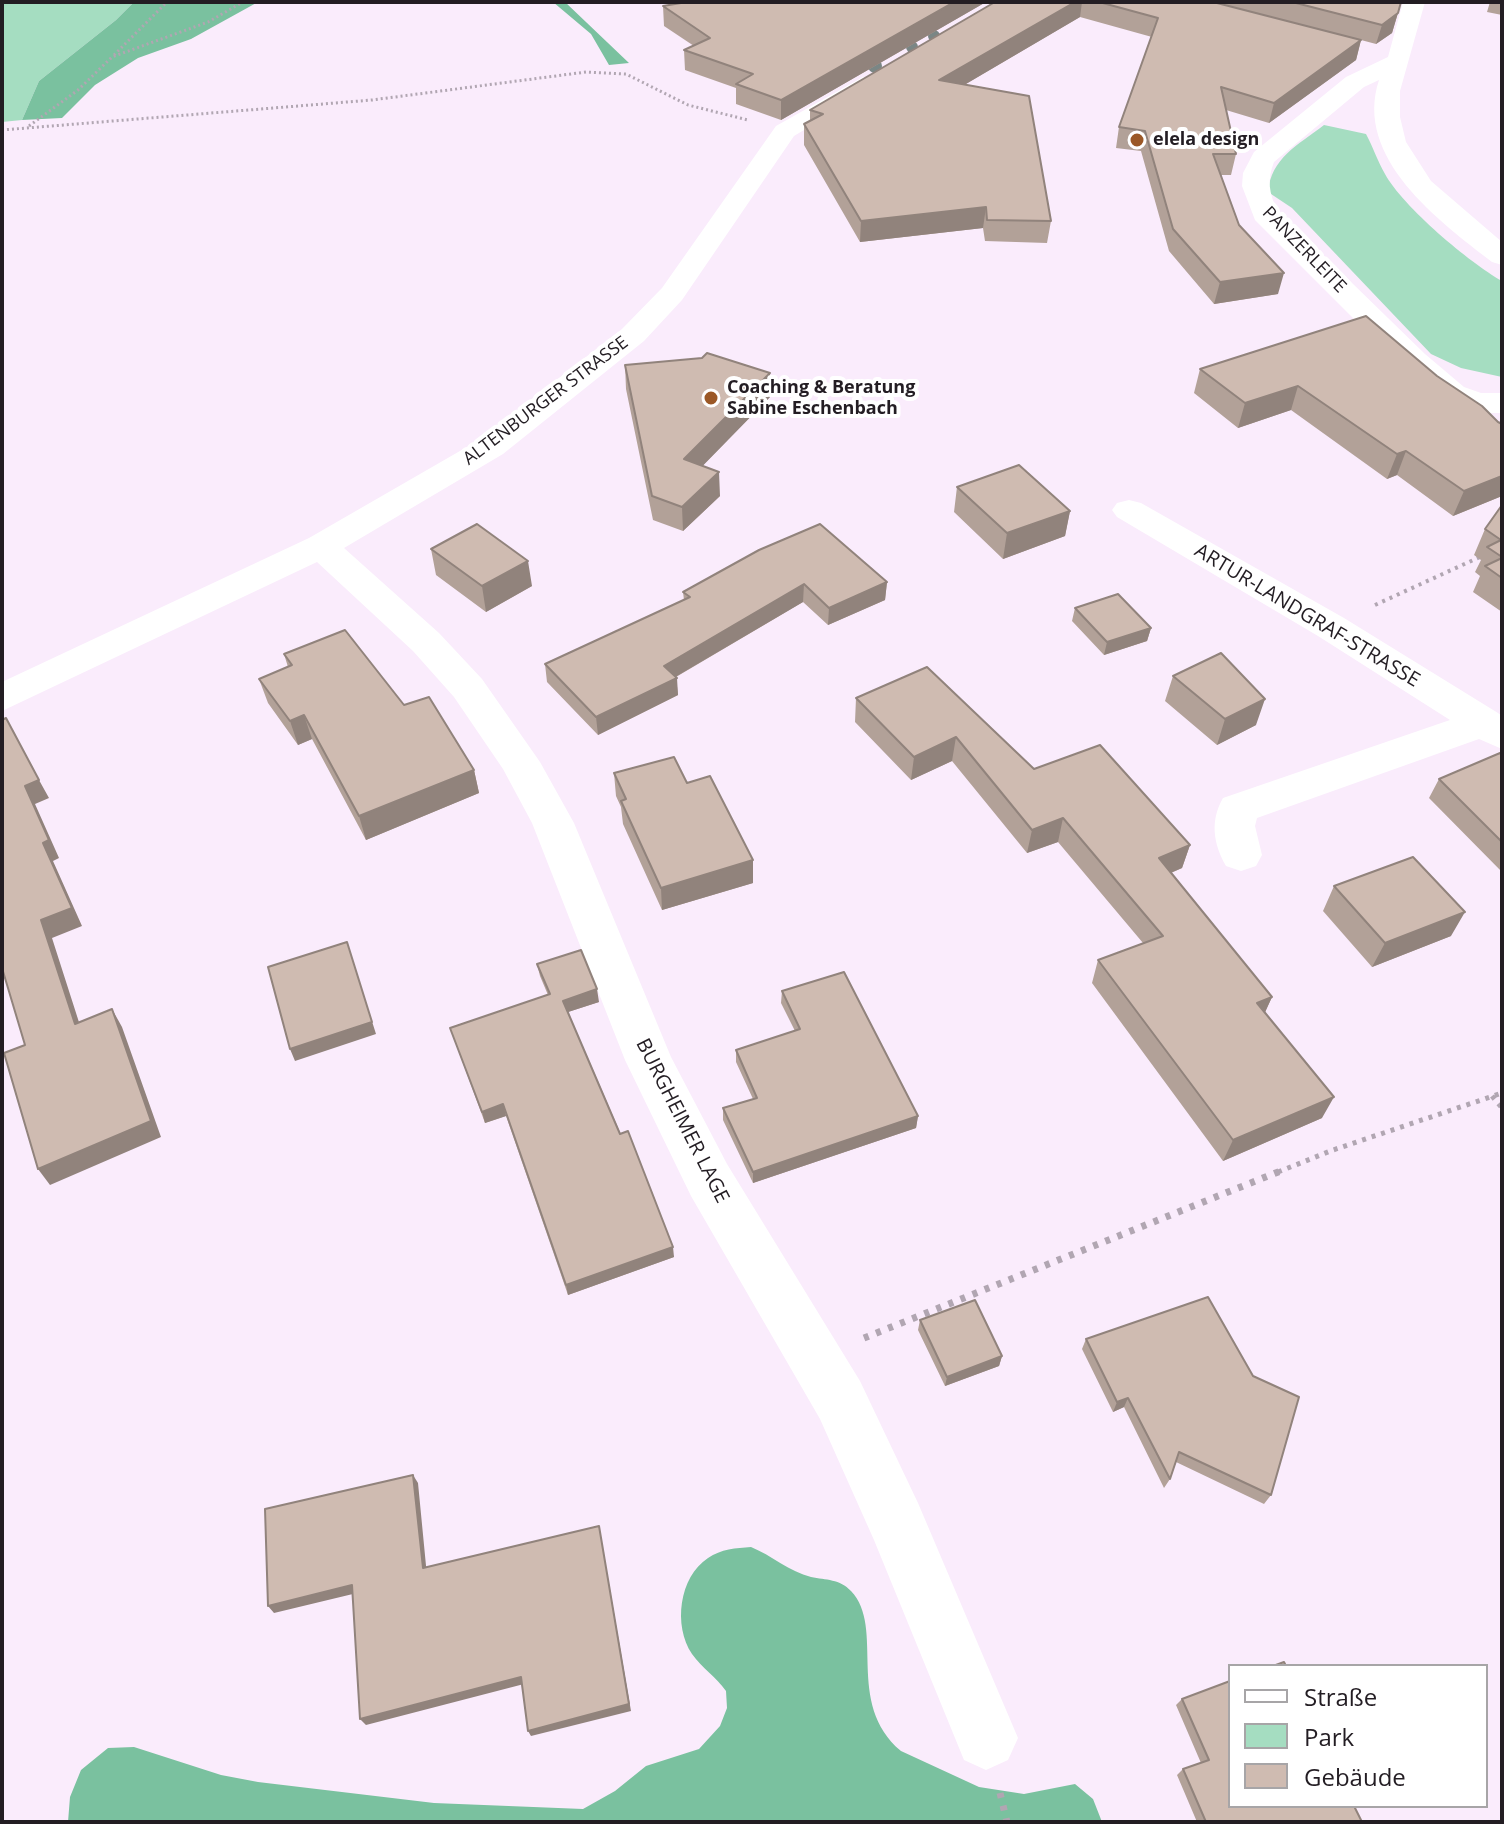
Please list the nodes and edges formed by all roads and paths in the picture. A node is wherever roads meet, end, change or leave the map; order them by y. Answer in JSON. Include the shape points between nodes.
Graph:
{"nodes":[{"id":1,"x":167,"y":2,"type":"edge"},
{"id":2,"x":243,"y":2,"type":"edge"},
{"id":3,"x":1414,"y":2,"type":"edge"},
{"id":4,"x":1359,"y":50,"type":"edge"},
{"id":5,"x":112,"y":57,"type":"junction"},
{"id":6,"x":1399,"y":61,"type":"junction"},
{"id":7,"x":887,"y":70,"type":"edge"},
{"id":8,"x":27,"y":128,"type":"junction"},
{"id":9,"x":2,"y":130,"type":"edge"},
{"id":10,"x":785,"y":131,"type":"junction"},
{"id":11,"x":1502,"y":256,"type":"edge"},
{"id":12,"x":1491,"y":413,"type":"edge"},
{"id":13,"x":1129,"y":510,"type":"dead end"},
{"id":14,"x":321,"y":546,"type":"junction"},
{"id":15,"x":1489,"y":553,"type":"edge"},
{"id":16,"x":1384,"y":601,"type":"dead end"},
{"id":17,"x":2,"y":698,"type":"edge"},
{"id":18,"x":1493,"y":729,"type":"edge"},
{"id":19,"x":1241,"y":855,"type":"dead end"},
{"id":20,"x":1502,"y":1093,"type":"edge"},
{"id":21,"x":1492,"y":1096,"type":"junction"},
{"id":22,"x":1502,"y":1108,"type":"edge"},
{"id":23,"x":814,"y":1357,"type":"junction"},
{"id":24,"x":986,"y":1738,"type":"dead end"}],
"edges":[{"from":1,"to":5,"type":"path"},
{"from":2,"to":5,"type":"path","via":[[208,22]]},
{"from":3,"to":6,"type":"street"},
{"from":4,"to":6,"type":"street"},
{"from":5,"to":8,"type":"path"},
{"from":6,"to":11,"type":"street","via":[[1387,109],[1397,148],[1415,179],[1440,206]]},
{"from":6,"to":12,"type":"street","name":"PANZERLEITE","via":[[1355,82],[1263,158],[1254,173],[1256,196],[1265,214],[1414,361],[1453,394]]},
{"from":7,"to":10,"type":"street","name":"ALTENBURGER STRASSE"},
{"from":8,"to":9,"type":"path"},
{"from":8,"to":10,"type":"path","via":[[372,100],[610,72],[626,74],[688,105]]},
{"from":10,"to":14,"type":"street","name":"ALTENBURGER STRASSE","via":[[681,282],[633,335],[481,453]]},
{"from":13,"to":18,"type":"street","name":"ARTUR-LANDGRAF-STRASSE"},
{"from":14,"to":17,"type":"street","name":"ALTENBURGER STRASSE"},
{"from":14,"to":23,"type":"street","name":"BURGHEIMER LAGE","via":[[426,642],[468,688],[520,762],[553,823],[649,1060],[709,1180]]},
{"from":15,"to":16,"type":"path"},
{"from":18,"to":19,"type":"street","name":"ARTUR-LANDGRAF-STRASSE","via":[[1238,809],[1234,826]]},
{"from":20,"to":21,"type":"path"},
{"from":21,"to":22,"type":"path"},
{"from":21,"to":23,"type":"path","via":[[1333,1150]]},
{"from":23,"to":24,"type":"street","name":"BURGHEIMER LAGE","via":[[840,1400],[897,1524]]}]}
